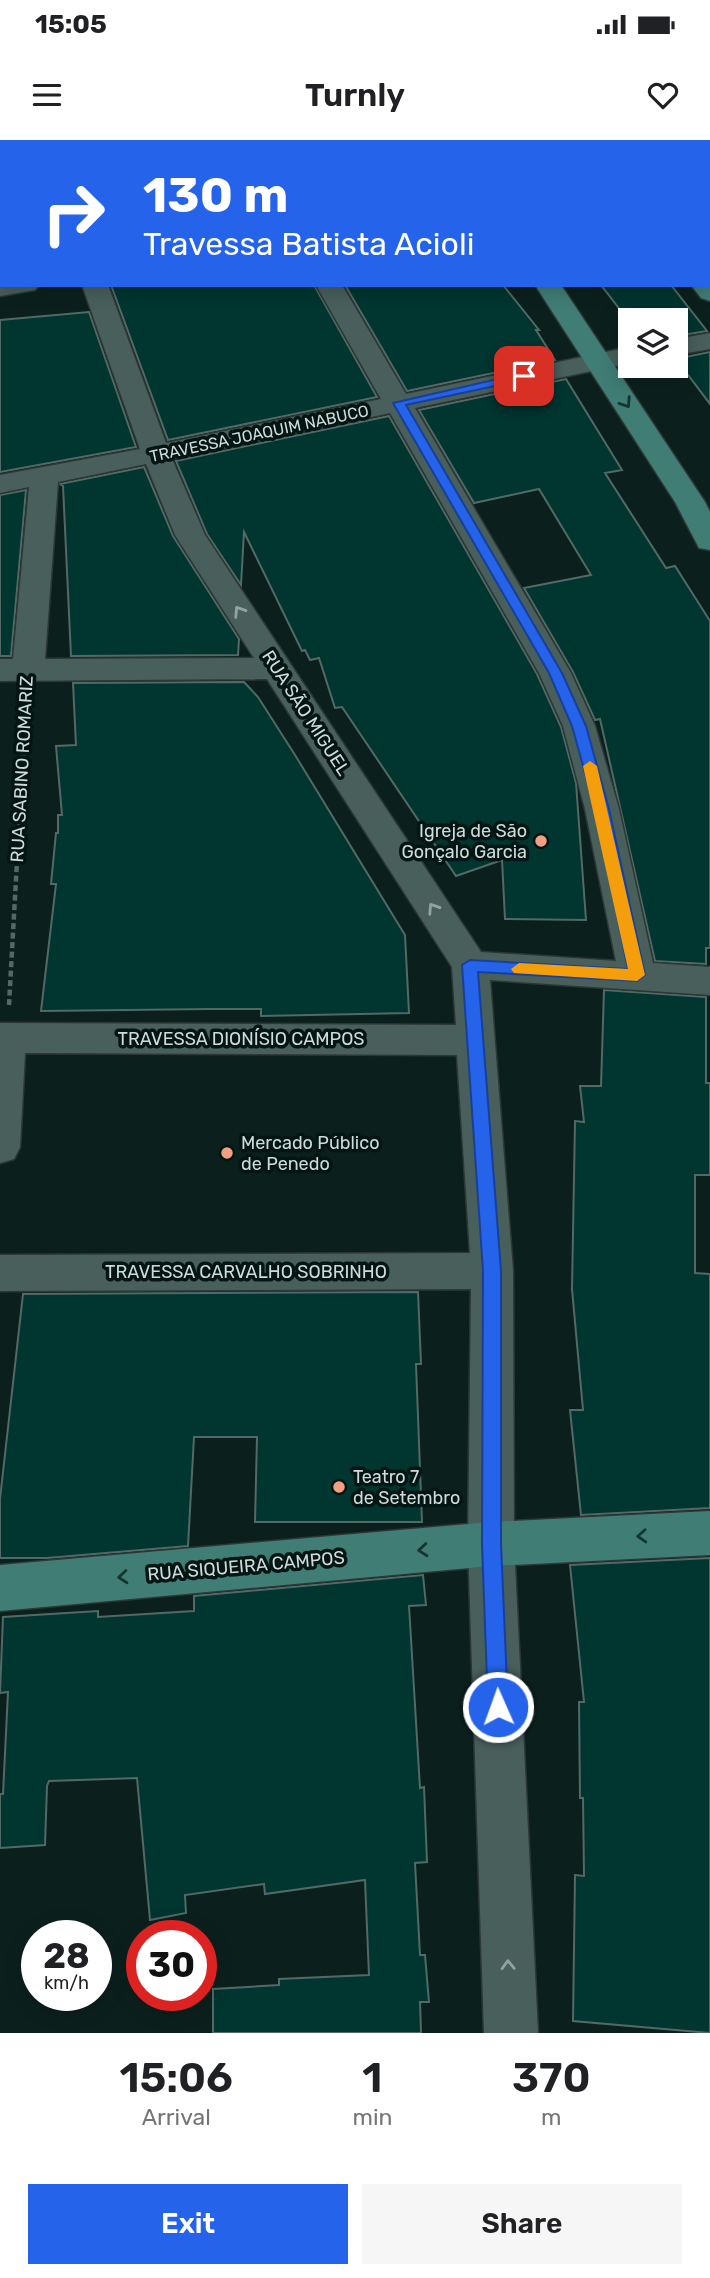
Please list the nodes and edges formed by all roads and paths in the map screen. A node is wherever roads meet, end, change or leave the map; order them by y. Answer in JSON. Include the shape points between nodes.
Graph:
{"nodes":[{"id":1,"x":96,"y":287,"type":"edge"},
{"id":2,"x":330,"y":287,"type":"edge"},
{"id":3,"x":549,"y":287,"type":"edge"},
{"id":4,"x":710,"y":341,"type":"edge"},
{"id":5,"x":688,"y":345,"type":"edge"},
{"id":6,"x":618,"y":357,"type":"edge"},
{"id":7,"x":599,"y":360,"type":"junction"},
{"id":8,"x":399,"y":403,"type":"junction"},
{"id":9,"x":156,"y":454,"type":"junction"},
{"id":10,"x":44,"y":476,"type":"junction"},
{"id":11,"x":0,"y":484,"type":"edge"},
{"id":12,"x":700,"y":501,"type":"edge"},
{"id":13,"x":710,"y":541,"type":"edge"},
{"id":14,"x":277,"y":668,"type":"junction"},
{"id":15,"x":14,"y":670,"type":"edge"},
{"id":16,"x":470,"y":965,"type":"junction"},
{"id":17,"x":637,"y":975,"type":"junction"},
{"id":18,"x":710,"y":981,"type":"edge"},
{"id":19,"x":4,"y":1038,"type":"edge"},
{"id":20,"x":475,"y":1040,"type":"junction"},
{"id":21,"x":0,"y":1147,"type":"edge"},
{"id":22,"x":492,"y":1271,"type":"junction"},
{"id":23,"x":0,"y":1273,"type":"edge"},
{"id":24,"x":710,"y":1533,"type":"edge"},
{"id":25,"x":491,"y":1544,"type":"junction"},
{"id":26,"x":0,"y":1588,"type":"edge"},
{"id":27,"x":511,"y":2033,"type":"edge"}],
"edges":[{"from":1,"to":9,"type":"street","name":"RUA SÃO MIGUEL"},
{"from":2,"to":8,"type":"street"},
{"from":3,"to":7,"type":"main road"},
{"from":4,"to":5,"type":"street"},
{"from":6,"to":7,"type":"street","name":"TRAVESSA JOAQUIM NABUCO"},
{"from":7,"to":8,"type":"street","name":"TRAVESSA JOAQUIM NABUCO"},
{"from":7,"to":12,"type":"main road","one_way":true},
{"from":8,"to":9,"type":"street","name":"TRAVESSA JOAQUIM NABUCO"},
{"from":8,"to":17,"type":"street","via":[[555,673],[579,726],[602,809]]},
{"from":9,"to":10,"type":"street","name":"TRAVESSA JOAQUIM NABUCO"},
{"from":14,"to":9,"type":"street","name":"RUA SÃO MIGUEL","one_way":true,"via":[[190,535]]},
{"from":10,"to":11,"type":"street","name":"TRAVESSA JOAQUIM NABUCO"},
{"from":10,"to":15,"type":"street","name":"RUA SABINO ROMARIZ"},
{"from":12,"to":13,"type":"main road"},
{"from":14,"to":15,"type":"street"},
{"from":16,"to":14,"type":"street","name":"RUA SÃO MIGUEL","one_way":true},
{"from":15,"to":19,"type":"path","name":"RUA SABINO ROMARIZ"},
{"from":16,"to":17,"type":"street"},
{"from":16,"to":20,"type":"street"},
{"from":17,"to":18,"type":"street"},
{"from":19,"to":20,"type":"street","name":"TRAVESSA DIONÍSIO CAMPOS"},
{"from":19,"to":21,"type":"street"},
{"from":20,"to":22,"type":"street"},
{"from":22,"to":23,"type":"street","name":"TRAVESSA CARVALHO SOBRINHO"},
{"from":22,"to":25,"type":"street"},
{"from":24,"to":25,"type":"main road","name":"RUA SIQUEIRA CAMPOS","one_way":true},
{"from":25,"to":26,"type":"main road","name":"RUA SIQUEIRA CAMPOS","one_way":true},
{"from":27,"to":25,"type":"street","one_way":true}]}
